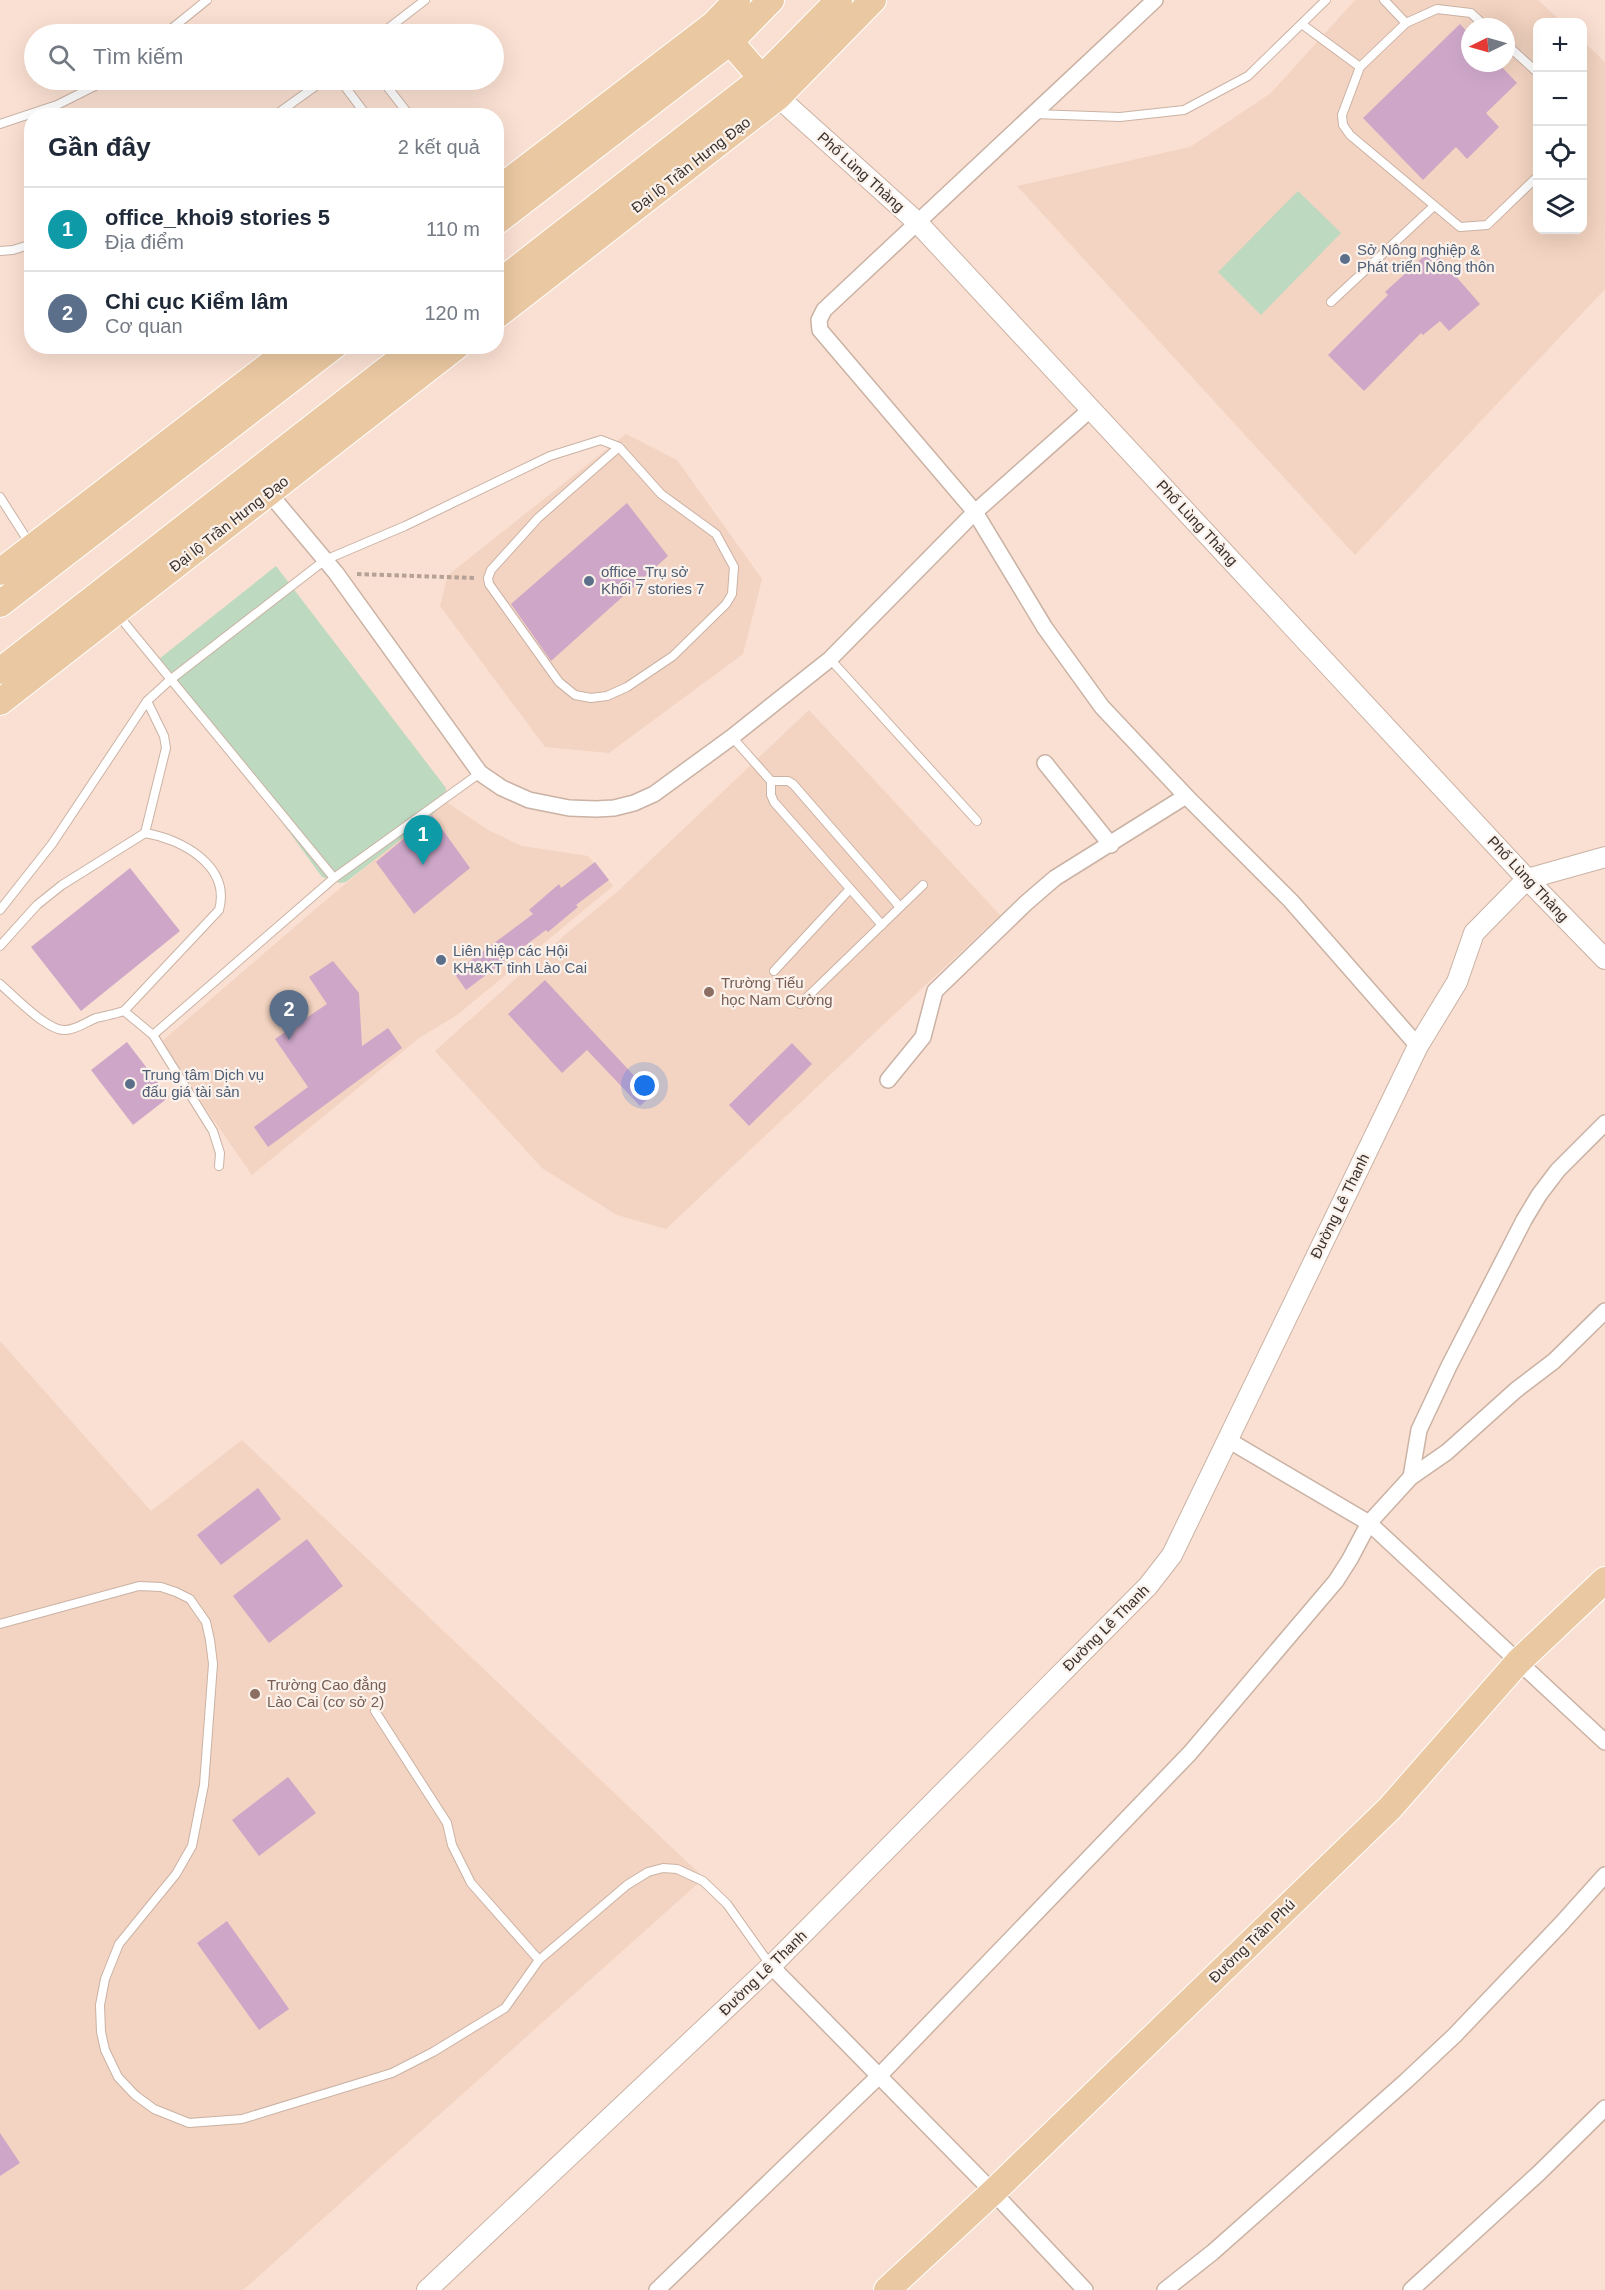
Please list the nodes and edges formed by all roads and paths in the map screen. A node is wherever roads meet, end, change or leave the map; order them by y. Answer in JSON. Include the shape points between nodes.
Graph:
{"nodes":[{"id":1,"x":207,"y":0,"type":"edge"},
{"id":2,"x":425,"y":0,"type":"edge"},
{"id":3,"x":737,"y":0,"type":"edge"},
{"id":4,"x":771,"y":0,"type":"edge"},
{"id":5,"x":839,"y":0,"type":"edge"},
{"id":6,"x":873,"y":0,"type":"edge"},
{"id":7,"x":1155,"y":0,"type":"edge"},
{"id":8,"x":1326,"y":0,"type":"edge"},
{"id":9,"x":1384,"y":0,"type":"edge"},
{"id":10,"x":1476,"y":18,"type":"edge"},
{"id":11,"x":1406,"y":23,"type":"junction"},
{"id":12,"x":177,"y":24,"type":"edge"},
{"id":13,"x":394,"y":24,"type":"edge"},
{"id":14,"x":1303,"y":24,"type":"junction"},
{"id":15,"x":722,"y":33,"type":"junction"},
{"id":16,"x":1515,"y":52,"type":"edge"},
{"id":17,"x":1360,"y":67,"type":"junction"},
{"id":18,"x":1533,"y":68,"type":"edge"},
{"id":19,"x":770,"y":88,"type":"junction"},
{"id":20,"x":87,"y":90,"type":"edge"},
{"id":21,"x":310,"y":90,"type":"edge"},
{"id":22,"x":348,"y":90,"type":"edge"},
{"id":23,"x":390,"y":90,"type":"edge"},
{"id":24,"x":48,"y":108,"type":"edge"},
{"id":25,"x":285,"y":108,"type":"edge"},
{"id":26,"x":361,"y":108,"type":"edge"},
{"id":27,"x":404,"y":108,"type":"edge"},
{"id":28,"x":1033,"y":114,"type":"junction"},
{"id":29,"x":24,"y":116,"type":"edge"},
{"id":30,"x":0,"y":124,"type":"edge"},
{"id":31,"x":1534,"y":180,"type":"edge"},
{"id":32,"x":504,"y":185,"type":"edge"},
{"id":33,"x":1434,"y":206,"type":"junction"},
{"id":34,"x":504,"y":215,"type":"edge"},
{"id":35,"x":917,"y":222,"type":"junction"},
{"id":36,"x":24,"y":247,"type":"edge"},
{"id":37,"x":0,"y":250,"type":"edge"},
{"id":38,"x":504,"y":279,"type":"edge"},
{"id":39,"x":1331,"y":302,"type":"dead end"},
{"id":40,"x":504,"y":309,"type":"edge"},
{"id":41,"x":284,"y":354,"type":"edge"},
{"id":42,"x":324,"y":354,"type":"edge"},
{"id":43,"x":407,"y":354,"type":"edge"},
{"id":44,"x":447,"y":354,"type":"edge"},
{"id":45,"x":1091,"y":409,"type":"junction"},
{"id":46,"x":619,"y":447,"type":"junction"},
{"id":47,"x":269,"y":493,"type":"junction"},
{"id":48,"x":0,"y":497,"type":"edge"},
{"id":49,"x":975,"y":512,"type":"junction"},
{"id":50,"x":32,"y":547,"type":"junction"},
{"id":51,"x":325,"y":560,"type":"junction"},
{"id":52,"x":0,"y":572,"type":"edge"},
{"id":53,"x":336,"y":573,"type":"junction"},
{"id":54,"x":488,"y":578,"type":"junction"},
{"id":55,"x":0,"y":604,"type":"edge"},
{"id":56,"x":116,"y":612,"type":"junction"},
{"id":57,"x":830,"y":659,"type":"junction"},
{"id":58,"x":0,"y":671,"type":"edge"},
{"id":59,"x":170,"y":680,"type":"junction"},
{"id":60,"x":147,"y":701,"type":"junction"},
{"id":61,"x":0,"y":702,"type":"edge"},
{"id":62,"x":732,"y":737,"type":"junction"},
{"id":63,"x":1045,"y":763,"type":"dead end"},
{"id":64,"x":480,"y":773,"type":"junction"},
{"id":65,"x":771,"y":781,"type":"junction"},
{"id":66,"x":1186,"y":796,"type":"junction"},
{"id":67,"x":977,"y":821,"type":"dead end"},
{"id":68,"x":145,"y":834,"type":"junction"},
{"id":69,"x":1111,"y":845,"type":"junction"},
{"id":70,"x":1605,"y":857,"type":"edge"},
{"id":71,"x":334,"y":878,"type":"junction"},
{"id":72,"x":1527,"y":879,"type":"junction"},
{"id":73,"x":923,"y":885,"type":"dead end"},
{"id":74,"x":849,"y":890,"type":"junction"},
{"id":75,"x":900,"y":907,"type":"junction"},
{"id":76,"x":0,"y":910,"type":"edge"},
{"id":77,"x":882,"y":925,"type":"junction"},
{"id":78,"x":0,"y":946,"type":"edge"},
{"id":79,"x":1605,"y":959,"type":"edge"},
{"id":80,"x":774,"y":971,"type":"dead end"},
{"id":81,"x":0,"y":984,"type":"edge"},
{"id":82,"x":800,"y":1004,"type":"dead end"},
{"id":83,"x":124,"y":1011,"type":"junction"},
{"id":84,"x":153,"y":1035,"type":"junction"},
{"id":85,"x":1418,"y":1046,"type":"junction"},
{"id":86,"x":888,"y":1080,"type":"dead end"},
{"id":87,"x":1605,"y":1123,"type":"edge"},
{"id":88,"x":219,"y":1166,"type":"dead end"},
{"id":89,"x":1605,"y":1311,"type":"edge"},
{"id":90,"x":1228,"y":1440,"type":"junction"},
{"id":91,"x":1411,"y":1477,"type":"junction"},
{"id":92,"x":1369,"y":1523,"type":"junction"},
{"id":93,"x":1605,"y":1580,"type":"edge"},
{"id":94,"x":0,"y":1624,"type":"edge"},
{"id":95,"x":1518,"y":1662,"type":"junction"},
{"id":96,"x":375,"y":1711,"type":"dead end"},
{"id":97,"x":1605,"y":1742,"type":"edge"},
{"id":98,"x":1605,"y":1875,"type":"edge"},
{"id":99,"x":539,"y":1960,"type":"junction"},
{"id":100,"x":771,"y":1966,"type":"junction"},
{"id":101,"x":879,"y":2076,"type":"junction"},
{"id":102,"x":1605,"y":2108,"type":"edge"},
{"id":103,"x":993,"y":2192,"type":"junction"},
{"id":104,"x":427,"y":2290,"type":"edge"},
{"id":105,"x":657,"y":2290,"type":"edge"},
{"id":106,"x":887,"y":2290,"type":"edge"},
{"id":107,"x":1085,"y":2290,"type":"edge"},
{"id":108,"x":1165,"y":2290,"type":"edge"},
{"id":109,"x":1410,"y":2290,"type":"edge"}],
"edges":[{"from":1,"to":12,"type":"lane"},
{"from":2,"to":13,"type":"lane"},
{"from":3,"to":15,"type":"main road"},
{"from":4,"to":15,"type":"main road"},
{"from":5,"to":19,"type":"main road","name":"Đại lộ Trần Hưng Đạo"},
{"from":6,"to":19,"type":"main road","name":"Đại lộ Trần Hưng Đạo"},
{"from":7,"to":28,"type":"street"},
{"from":8,"to":14,"type":"lane"},
{"from":9,"to":11,"type":"lane"},
{"from":10,"to":11,"type":"lane","via":[[1471,13],[1437,9]]},
{"from":11,"to":17,"type":"lane"},
{"from":14,"to":17,"type":"lane"},
{"from":14,"to":28,"type":"lane","via":[[1248,76],[1184,110],[1120,117]]},
{"from":15,"to":19,"type":"main road"},
{"from":15,"to":32,"type":"main road"},
{"from":15,"to":34,"type":"main road"},
{"from":16,"to":18,"type":"lane"},
{"from":17,"to":33,"type":"lane","via":[[1342,115],[1343,126]]},
{"from":19,"to":35,"type":"street","name":"Phố Lùng Thàng"},
{"from":19,"to":38,"type":"main road","name":"Đại lộ Trần Hưng Đạo"},
{"from":19,"to":40,"type":"main road","name":"Đại lộ Trần Hưng Đạo"},
{"from":20,"to":24,"type":"lane"},
{"from":21,"to":25,"type":"lane"},
{"from":22,"to":26,"type":"lane"},
{"from":23,"to":27,"type":"lane"},
{"from":28,"to":35,"type":"street"},
{"from":29,"to":30,"type":"lane"},
{"from":31,"to":33,"type":"lane","via":[[1487,225],[1460,227]]},
{"from":33,"to":39,"type":"lane"},
{"from":35,"to":45,"type":"street","name":"Phố Lùng Thàng"},
{"from":35,"to":49,"type":"street","via":[[824,310],[820,330]]},
{"from":36,"to":37,"type":"lane"},
{"from":41,"to":50,"type":"main road"},
{"from":42,"to":55,"type":"main road"},
{"from":43,"to":58,"type":"main road","name":"Đại lộ Trần Hưng Đạo"},
{"from":44,"to":47,"type":"main road","name":"Đại lộ Trần Hưng Đạo"},
{"from":45,"to":49,"type":"street"},
{"from":45,"to":72,"type":"street","name":"Phố Lùng Thàng"},
{"from":46,"to":51,"type":"lane","via":[[601,440],[549,456]]},
{"from":46,"to":54,"type":"lane","via":[[538,518]]},
{"from":46,"to":54,"type":"lane","via":[[661,494],[717,534],[734,567],[732,594],[726,604],[673,657],[607,696],[575,695],[559,682],[492,591]]},
{"from":47,"to":51,"type":"street"},
{"from":47,"to":56,"type":"main road","name":"Đại lộ Trần Hưng Đạo"},
{"from":48,"to":50,"type":"lane"},
{"from":49,"to":57,"type":"street"},
{"from":49,"to":66,"type":"street","via":[[1045,628],[1102,708]]},
{"from":50,"to":52,"type":"main road"},
{"from":51,"to":53,"type":"street"},
{"from":51,"to":59,"type":"lane"},
{"from":53,"to":54,"type":"path"},
{"from":53,"to":64,"type":"street"},
{"from":56,"to":59,"type":"lane"},
{"from":56,"to":61,"type":"main road","name":"Đại lộ Trần Hưng Đạo"},
{"from":57,"to":62,"type":"street"},
{"from":57,"to":67,"type":"lane"},
{"from":59,"to":60,"type":"lane"},
{"from":59,"to":71,"type":"lane"},
{"from":60,"to":68,"type":"lane","via":[[166,748]]},
{"from":60,"to":76,"type":"lane","via":[[52,844]]},
{"from":62,"to":64,"type":"street","via":[[654,794],[614,808],[569,808],[529,800]]},
{"from":62,"to":65,"type":"lane"},
{"from":63,"to":69,"type":"street"},
{"from":64,"to":71,"type":"lane"},
{"from":65,"to":74,"type":"lane","via":[[774,802]]},
{"from":65,"to":75,"type":"lane","via":[[793,784]]},
{"from":66,"to":69,"type":"street"},
{"from":66,"to":85,"type":"street","via":[[1291,901]]},
{"from":68,"to":78,"type":"lane","via":[[62,885],[37,905]]},
{"from":68,"to":83,"type":"lane","via":[[184,845],[200,857],[213,870],[222,900],[208,924]]},
{"from":69,"to":86,"type":"street","via":[[1055,878],[935,992],[923,1037]]},
{"from":70,"to":72,"type":"street","name":"Đường Lê Thanh"},
{"from":71,"to":84,"type":"lane"},
{"from":72,"to":79,"type":"street","name":"Phố Lùng Thàng"},
{"from":72,"to":85,"type":"street","name":"Đường Lê Thanh","via":[[1474,933],[1457,982]]},
{"from":73,"to":75,"type":"lane"},
{"from":74,"to":77,"type":"lane"},
{"from":74,"to":80,"type":"lane"},
{"from":75,"to":77,"type":"lane"},
{"from":77,"to":82,"type":"lane"},
{"from":81,"to":83,"type":"lane","via":[[47,1024],[64,1030]]},
{"from":83,"to":84,"type":"lane"},
{"from":84,"to":88,"type":"lane","via":[[213,1131],[220,1153]]},
{"from":85,"to":90,"type":"street","name":"Đường Lê Thanh"},
{"from":87,"to":91,"type":"street","via":[[1558,1170],[1524,1220],[1419,1430]]},
{"from":89,"to":91,"type":"street","via":[[1554,1361],[1447,1452]]},
{"from":90,"to":92,"type":"street"},
{"from":90,"to":100,"type":"street","name":"Đường Lê Thanh","via":[[1172,1555],[1148,1586]]},
{"from":91,"to":92,"type":"street"},
{"from":92,"to":95,"type":"street"},
{"from":92,"to":101,"type":"street","via":[[1336,1581],[1190,1753]]},
{"from":93,"to":95,"type":"main road","name":"Đường Trần Phú"},
{"from":94,"to":99,"type":"lane","via":[[139,1586],[161,1587],[190,1599],[206,1622],[213,1664],[204,1785],[192,1846],[176,1874],[119,1944],[100,2005],[105,2050],[118,2077],[154,2109],[189,2123],[242,2119],[392,2073],[505,2008]]},
{"from":95,"to":97,"type":"street"},
{"from":95,"to":103,"type":"main road","name":"Đường Trần Phú","via":[[1390,1808]]},
{"from":96,"to":99,"type":"lane","via":[[447,1822],[452,1845],[471,1883]]},
{"from":98,"to":108,"type":"street","via":[[1406,2081]]},
{"from":99,"to":100,"type":"lane","via":[[627,1885],[663,1868],[677,1869],[703,1881],[727,1904]]},
{"from":100,"to":101,"type":"street"},
{"from":100,"to":104,"type":"street","name":"Đường Lê Thanh"},
{"from":101,"to":103,"type":"street"},
{"from":101,"to":105,"type":"street"},
{"from":102,"to":109,"type":"street"},
{"from":103,"to":106,"type":"main road","name":"Đường Trần Phú"},
{"from":103,"to":107,"type":"street"}]}
